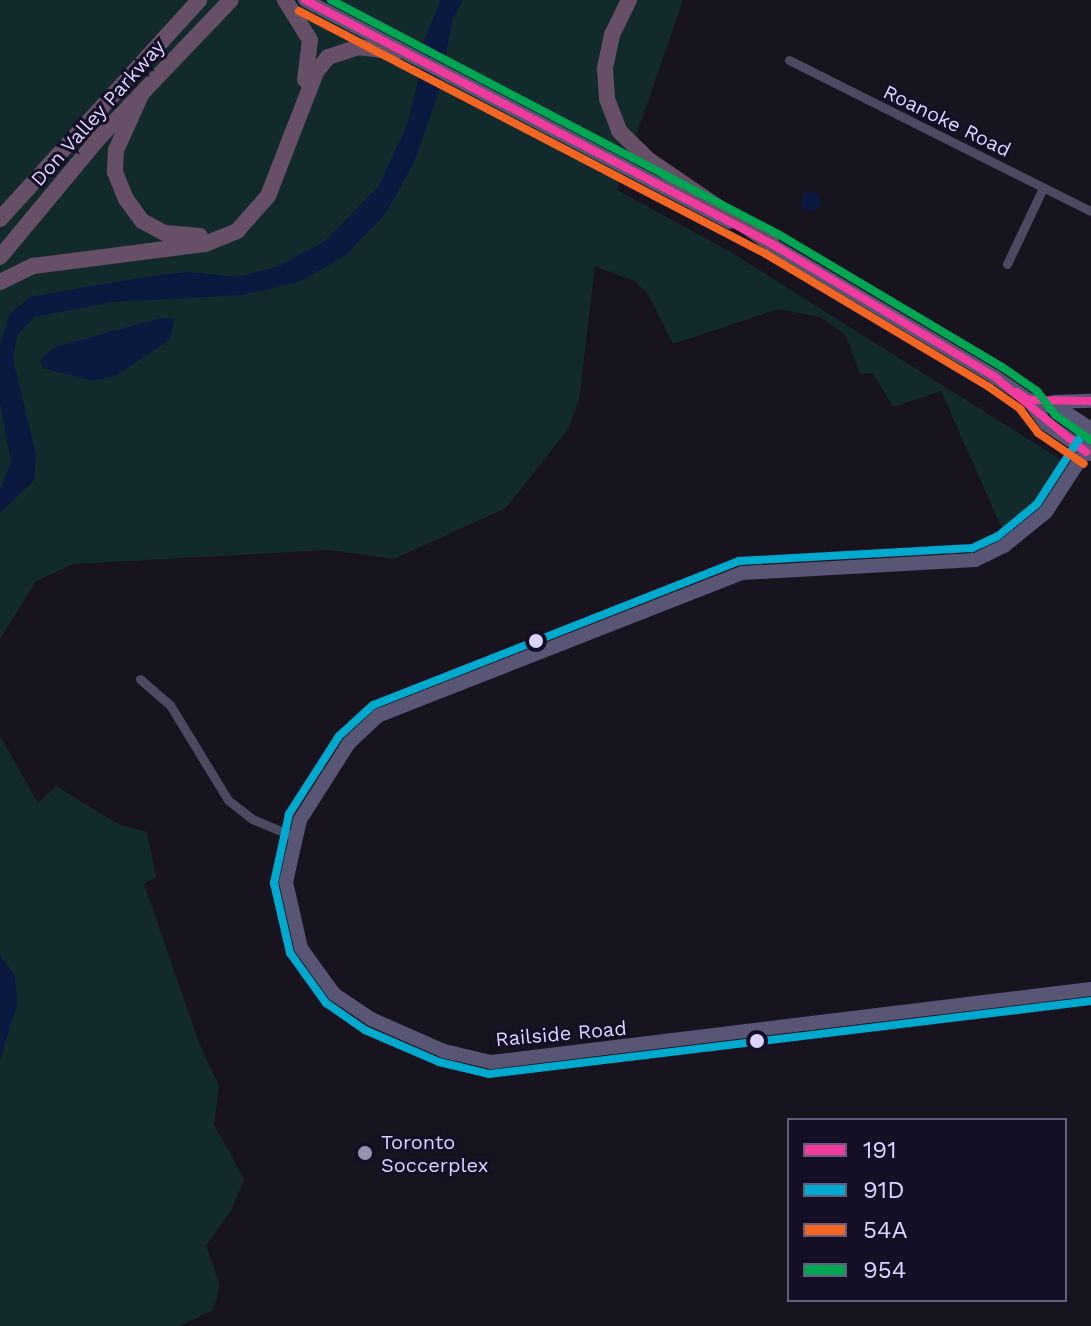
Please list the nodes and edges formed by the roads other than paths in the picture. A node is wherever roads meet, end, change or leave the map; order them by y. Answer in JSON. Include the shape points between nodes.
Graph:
{"nodes":[{"id":1,"x":199,"y":0,"type":"edge"},
{"id":2,"x":231,"y":0,"type":"edge"},
{"id":3,"x":285,"y":0,"type":"edge"},
{"id":4,"x":305,"y":0,"type":"edge"},
{"id":5,"x":629,"y":0,"type":"edge"},
{"id":6,"x":397,"y":52,"type":"junction"},
{"id":7,"x":789,"y":60,"type":"dead end"},
{"id":8,"x":142,"y":93,"type":"junction"},
{"id":9,"x":1043,"y":188,"type":"junction"},
{"id":10,"x":1091,"y":211,"type":"edge"},
{"id":11,"x":0,"y":219,"type":"edge"},
{"id":12,"x":772,"y":244,"type":"junction"},
{"id":13,"x":0,"y":257,"type":"edge"},
{"id":14,"x":1007,"y":264,"type":"dead end"},
{"id":15,"x":0,"y":282,"type":"edge"},
{"id":16,"x":1029,"y":400,"type":"junction"},
{"id":17,"x":1091,"y":401,"type":"edge"},
{"id":18,"x":1091,"y":429,"type":"edge"},
{"id":19,"x":1089,"y":450,"type":"edge"},
{"id":20,"x":140,"y":679,"type":"dead end"},
{"id":21,"x":293,"y":836,"type":"junction"},
{"id":22,"x":1091,"y":989,"type":"edge"}],
"edges":[{"from":1,"to":11,"type":"highway","name":"Don Valley Parkway"},
{"from":2,"to":8,"type":"highway","name":"Don Valley Parkway"},
{"from":3,"to":8,"type":"highway","via":[[304,23],[311,56],[261,193],[243,217],[191,239],[142,221],[115,172],[116,150]]},
{"from":4,"to":6,"type":"street"},
{"from":5,"to":12,"type":"highway","via":[[612,35],[605,69],[607,99],[619,131],[649,160]]},
{"from":6,"to":12,"type":"street"},
{"from":6,"to":15,"type":"highway","via":[[358,47],[328,57],[316,72],[268,196],[237,231],[205,244],[33,266]]},
{"from":7,"to":9,"type":"street","name":"Roanoke Road"},
{"from":8,"to":13,"type":"highway","name":"Don Valley Parkway"},
{"from":9,"to":10,"type":"street","name":"Roanoke Road"},
{"from":9,"to":14,"type":"street"},
{"from":12,"to":16,"type":"street"},
{"from":16,"to":17,"type":"street"},
{"from":16,"to":18,"type":"street","via":[[1062,410]]},
{"from":16,"to":19,"type":"street","via":[[1046,424]]},
{"from":19,"to":21,"type":"street","name":"Railside Road","via":[[1046,512],[1004,546],[975,560],[732,575],[378,716],[332,767]]},
{"from":20,"to":21,"type":"street","via":[[170,705],[228,800],[252,819]]},
{"from":21,"to":22,"type":"street","name":"Railside Road","via":[[288,904],[301,948],[322,981],[371,1019],[444,1051],[479,1060],[542,1059]]}]}
